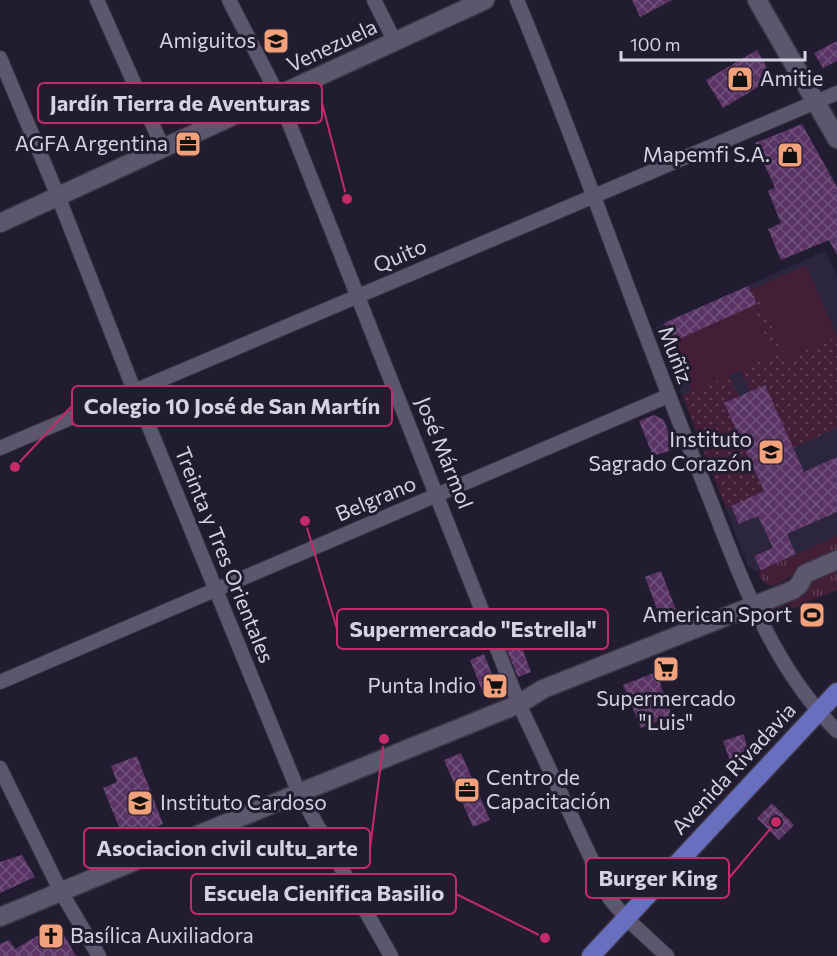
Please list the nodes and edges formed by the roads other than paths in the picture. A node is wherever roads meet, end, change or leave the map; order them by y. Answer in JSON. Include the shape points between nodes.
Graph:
{"nodes":[{"id":1,"x":97,"y":0,"type":"edge"},
{"id":2,"x":229,"y":0,"type":"edge"},
{"id":3,"x":374,"y":0,"type":"edge"},
{"id":4,"x":485,"y":0,"type":"edge"},
{"id":5,"x":517,"y":0,"type":"edge"},
{"id":6,"x":757,"y":0,"type":"edge"},
{"id":7,"x":395,"y":42,"type":"junction"},
{"id":8,"x":0,"y":58,"type":"edge"},
{"id":9,"x":837,"y":93,"type":"edge"},
{"id":10,"x":278,"y":95,"type":"junction"},
{"id":11,"x":815,"y":102,"type":"junction"},
{"id":12,"x":837,"y":139,"type":"edge"},
{"id":13,"x":163,"y":148,"type":"junction"},
{"id":14,"x":58,"y":196,"type":"junction"},
{"id":15,"x":595,"y":197,"type":"junction"},
{"id":16,"x":0,"y":223,"type":"edge"},
{"id":17,"x":359,"y":296,"type":"junction"},
{"id":18,"x":134,"y":390,"type":"junction"},
{"id":19,"x":668,"y":396,"type":"junction"},
{"id":20,"x":0,"y":448,"type":"edge"},
{"id":21,"x":438,"y":495,"type":"junction"},
{"id":22,"x":837,"y":560,"type":"edge"},
{"id":23,"x":215,"y":591,"type":"junction"},
{"id":24,"x":753,"y":606,"type":"junction"},
{"id":25,"x":0,"y":682,"type":"edge"},
{"id":26,"x":837,"y":692,"type":"edge"},
{"id":27,"x":519,"y":704,"type":"junction"},
{"id":28,"x":818,"y":712,"type":"junction"},
{"id":29,"x":837,"y":731,"type":"edge"},
{"id":30,"x":0,"y":768,"type":"edge"},
{"id":31,"x":298,"y":793,"type":"junction"},
{"id":32,"x":61,"y":892,"type":"junction"},
{"id":33,"x":0,"y":917,"type":"edge"},
{"id":34,"x":626,"y":918,"type":"junction"},
{"id":35,"x":99,"y":956,"type":"edge"},
{"id":36,"x":391,"y":956,"type":"edge"},
{"id":37,"x":591,"y":956,"type":"edge"},
{"id":38,"x":667,"y":956,"type":"edge"}],
"edges":[{"from":1,"to":13,"type":"street"},
{"from":2,"to":10,"type":"street","name":"José Mármol"},
{"from":3,"to":7,"type":"street"},
{"from":4,"to":7,"type":"main road","name":"Venezuela"},
{"from":5,"to":15,"type":"street","name":"Muñiz"},
{"from":6,"to":11,"type":"main road"},
{"from":7,"to":10,"type":"main road","name":"Venezuela"},
{"from":8,"to":14,"type":"street","name":"Treinta y Tres Orientales"},
{"from":9,"to":11,"type":"street","name":"Quito"},
{"from":10,"to":13,"type":"main road","name":"Venezuela"},
{"from":10,"to":17,"type":"street","name":"José Mármol"},
{"from":11,"to":12,"type":"main road"},
{"from":11,"to":15,"type":"street","name":"Quito"},
{"from":13,"to":14,"type":"main road","name":"Venezuela"},
{"from":14,"to":16,"type":"main road","name":"Venezuela"},
{"from":14,"to":18,"type":"street","name":"Treinta y Tres Orientales"},
{"from":15,"to":17,"type":"street","name":"Quito"},
{"from":15,"to":19,"type":"street","name":"Muñiz"},
{"from":17,"to":18,"type":"street","name":"Quito"},
{"from":17,"to":21,"type":"street","name":"José Mármol"},
{"from":18,"to":20,"type":"street","name":"Quito"},
{"from":18,"to":23,"type":"street","name":"Treinta y Tres Orientales"},
{"from":19,"to":21,"type":"street","name":"Belgrano"},
{"from":19,"to":24,"type":"street","name":"Muñiz"},
{"from":21,"to":23,"type":"street","name":"Belgrano"},
{"from":21,"to":27,"type":"street","name":"José Mármol"},
{"from":22,"to":24,"type":"main road","via":[[806,574],[793,590]]},
{"from":23,"to":25,"type":"street","name":"Belgrano"},
{"from":23,"to":31,"type":"street","name":"Treinta y Tres Orientales"},
{"from":24,"to":27,"type":"main road","via":[[543,689]]},
{"from":24,"to":28,"type":"street","name":"Muñiz","via":[[801,691]]},
{"from":26,"to":28,"type":"main road","name":"Avenida Rivadavia"},
{"from":27,"to":31,"type":"main road"},
{"from":27,"to":34,"type":"street","name":"José Mármol","via":[[610,899]]},
{"from":28,"to":29,"type":"street","name":"Muñiz"},
{"from":28,"to":34,"type":"main road","name":"Avenida Rivadavia"},
{"from":30,"to":32,"type":"street"},
{"from":31,"to":32,"type":"main road"},
{"from":31,"to":36,"type":"street","name":"Treinta y Tres Orientales"},
{"from":32,"to":33,"type":"main road"},
{"from":32,"to":35,"type":"street"},
{"from":34,"to":37,"type":"main road","name":"Avenida Rivadavia"},
{"from":34,"to":38,"type":"street","name":"José Mármol"}]}
